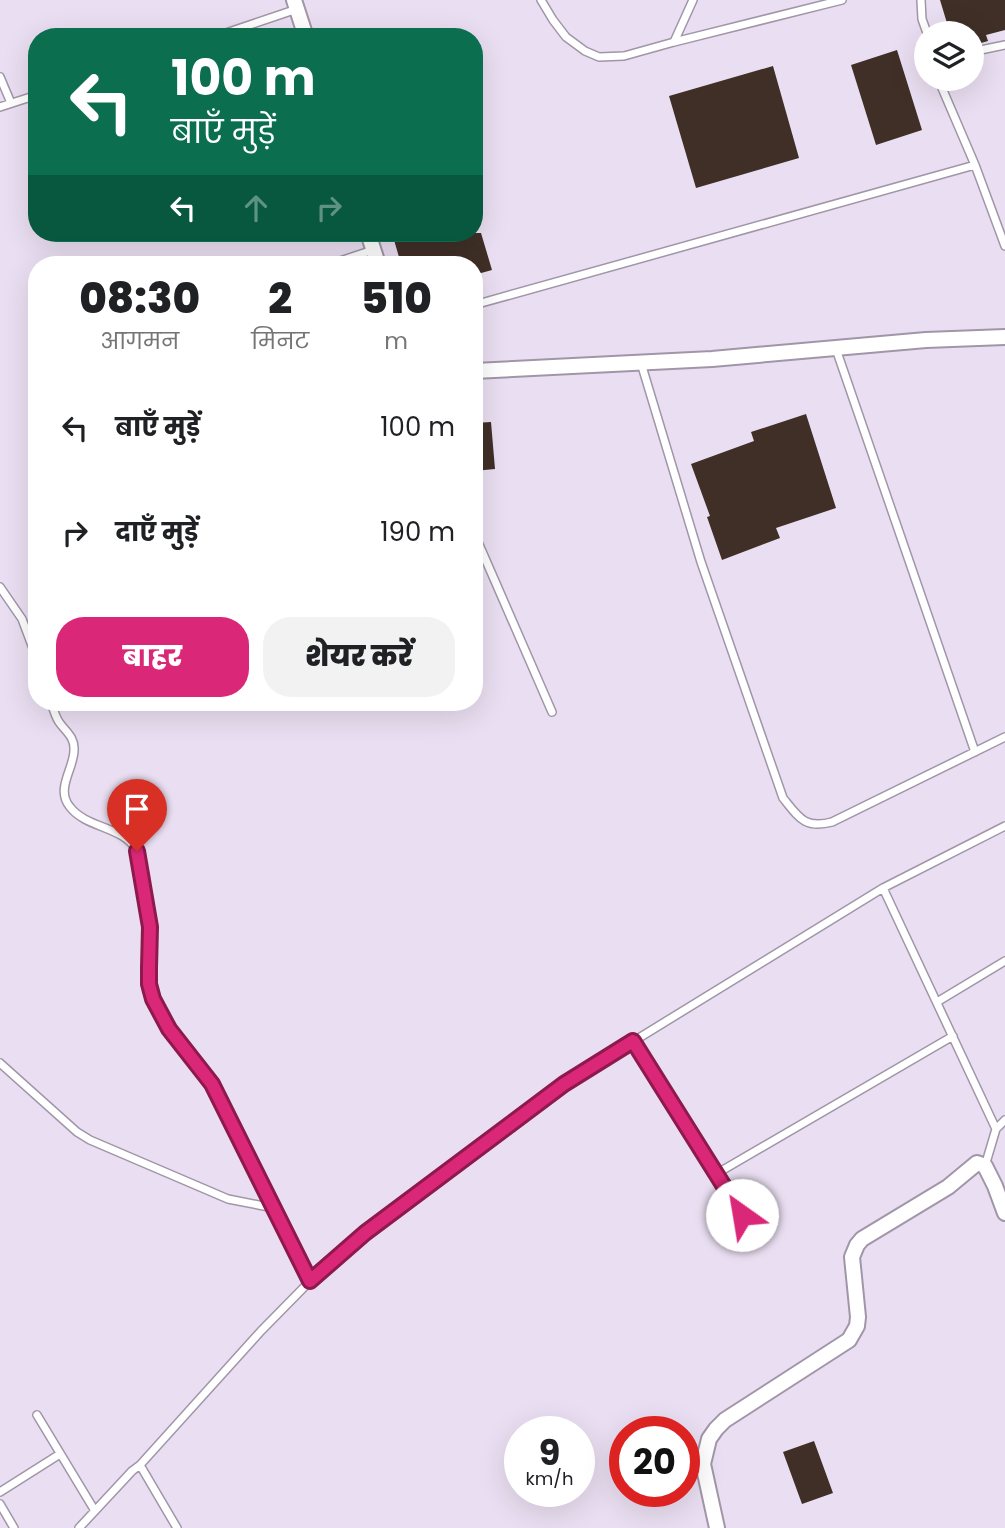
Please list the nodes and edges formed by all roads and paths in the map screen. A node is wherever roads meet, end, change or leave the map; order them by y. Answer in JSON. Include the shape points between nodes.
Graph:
{"nodes":[{"id":1,"x":541,"y":0,"type":"edge"},
{"id":2,"x":693,"y":0,"type":"edge"},
{"id":3,"x":842,"y":0,"type":"edge"},
{"id":4,"x":921,"y":0,"type":"edge"},
{"id":5,"x":296,"y":5,"type":"edge"},
{"id":6,"x":923,"y":21,"type":"edge"},
{"id":7,"x":237,"y":28,"type":"edge"},
{"id":8,"x":303,"y":28,"type":"edge"},
{"id":9,"x":674,"y":42,"type":"junction"},
{"id":10,"x":1005,"y":45,"type":"edge"},
{"id":11,"x":984,"y":49,"type":"edge"},
{"id":12,"x":0,"y":77,"type":"edge"},
{"id":13,"x":943,"y":91,"type":"edge"},
{"id":14,"x":28,"y":98,"type":"edge"},
{"id":15,"x":11,"y":103,"type":"junction"},
{"id":16,"x":0,"y":107,"type":"edge"},
{"id":17,"x":975,"y":165,"type":"junction"},
{"id":18,"x":371,"y":242,"type":"edge"},
{"id":19,"x":1005,"y":246,"type":"edge"},
{"id":20,"x":374,"y":250,"type":"junction"},
{"id":21,"x":356,"y":256,"type":"edge"},
{"id":22,"x":376,"y":256,"type":"edge"},
{"id":23,"x":483,"y":302,"type":"edge"},
{"id":24,"x":1005,"y":337,"type":"edge"},
{"id":25,"x":836,"y":348,"type":"junction"},
{"id":26,"x":641,"y":363,"type":"junction"},
{"id":27,"x":483,"y":371,"type":"edge"},
{"id":28,"x":483,"y":554,"type":"edge"},
{"id":29,"x":0,"y":587,"type":"edge"},
{"id":30,"x":28,"y":635,"type":"edge"},
{"id":31,"x":54,"y":711,"type":"edge"},
{"id":32,"x":552,"y":712,"type":"dead end"},
{"id":33,"x":1005,"y":737,"type":"edge"},
{"id":34,"x":975,"y":752,"type":"junction"},
{"id":35,"x":1005,"y":826,"type":"edge"},
{"id":36,"x":883,"y":888,"type":"junction"},
{"id":37,"x":1005,"y":961,"type":"edge"},
{"id":38,"x":937,"y":1002,"type":"junction"},
{"id":39,"x":953,"y":1036,"type":"junction"},
{"id":40,"x":633,"y":1041,"type":"junction"},
{"id":41,"x":0,"y":1063,"type":"edge"},
{"id":42,"x":1005,"y":1120,"type":"edge"},
{"id":43,"x":996,"y":1129,"type":"junction"},
{"id":44,"x":985,"y":1166,"type":"junction"},
{"id":45,"x":716,"y":1174,"type":"junction"},
{"id":46,"x":274,"y":1208,"type":"junction"},
{"id":47,"x":1005,"y":1213,"type":"edge"},
{"id":48,"x":755,"y":1235,"type":"dead end"},
{"id":49,"x":310,"y":1281,"type":"junction"},
{"id":50,"x":37,"y":1415,"type":"dead end"},
{"id":51,"x":60,"y":1454,"type":"junction"},
{"id":52,"x":140,"y":1465,"type":"junction"},
{"id":53,"x":0,"y":1492,"type":"edge"},
{"id":54,"x":0,"y":1504,"type":"edge"},
{"id":55,"x":95,"y":1511,"type":"junction"},
{"id":56,"x":14,"y":1528,"type":"edge"},
{"id":57,"x":79,"y":1528,"type":"edge"},
{"id":58,"x":177,"y":1528,"type":"edge"},
{"id":59,"x":717,"y":1528,"type":"edge"}],
"edges":[{"from":1,"to":9,"type":"lane","via":[[566,37],[599,57],[624,57]]},
{"from":2,"to":9,"type":"lane"},
{"from":3,"to":9,"type":"lane"},
{"from":4,"to":6,"type":"lane"},
{"from":5,"to":7,"type":"lane"},
{"from":5,"to":8,"type":"street"},
{"from":10,"to":11,"type":"lane"},
{"from":12,"to":15,"type":"lane"},
{"from":13,"to":17,"type":"lane"},
{"from":14,"to":15,"type":"lane"},
{"from":15,"to":16,"type":"lane"},
{"from":17,"to":19,"type":"lane"},
{"from":17,"to":23,"type":"lane"},
{"from":18,"to":20,"type":"street"},
{"from":20,"to":21,"type":"lane"},
{"from":20,"to":22,"type":"street"},
{"from":24,"to":25,"type":"street"},
{"from":25,"to":26,"type":"street"},
{"from":25,"to":34,"type":"lane"},
{"from":26,"to":27,"type":"street"},
{"from":26,"to":34,"type":"lane","via":[[705,575],[783,798],[796,814],[817,826],[832,822]]},
{"from":28,"to":32,"type":"lane"},
{"from":29,"to":30,"type":"lane"},
{"from":31,"to":46,"type":"lane","via":[[75,750],[65,783],[66,802],[76,814],[125,838],[137,851],[150,927],[153,999],[169,1029],[212,1084]]},
{"from":33,"to":34,"type":"lane"},
{"from":35,"to":36,"type":"lane"},
{"from":36,"to":38,"type":"lane"},
{"from":36,"to":40,"type":"lane"},
{"from":37,"to":38,"type":"lane"},
{"from":38,"to":39,"type":"lane"},
{"from":39,"to":43,"type":"lane"},
{"from":39,"to":45,"type":"lane"},
{"from":40,"to":45,"type":"lane"},
{"from":40,"to":49,"type":"lane","via":[[564,1084],[365,1233]]},
{"from":41,"to":46,"type":"lane","via":[[90,1140],[235,1202]]},
{"from":42,"to":43,"type":"lane"},
{"from":43,"to":44,"type":"lane"},
{"from":44,"to":47,"type":"street"},
{"from":44,"to":59,"type":"street","via":[[977,1163],[948,1187],[862,1240],[852,1257],[858,1317],[849,1340],[716,1429],[704,1464]]},
{"from":45,"to":48,"type":"lane"},
{"from":46,"to":49,"type":"lane"},
{"from":49,"to":52,"type":"lane"},
{"from":50,"to":51,"type":"lane"},
{"from":51,"to":53,"type":"lane"},
{"from":51,"to":55,"type":"lane"},
{"from":52,"to":55,"type":"lane"},
{"from":52,"to":58,"type":"lane"},
{"from":54,"to":56,"type":"lane"},
{"from":55,"to":57,"type":"lane"}]}
